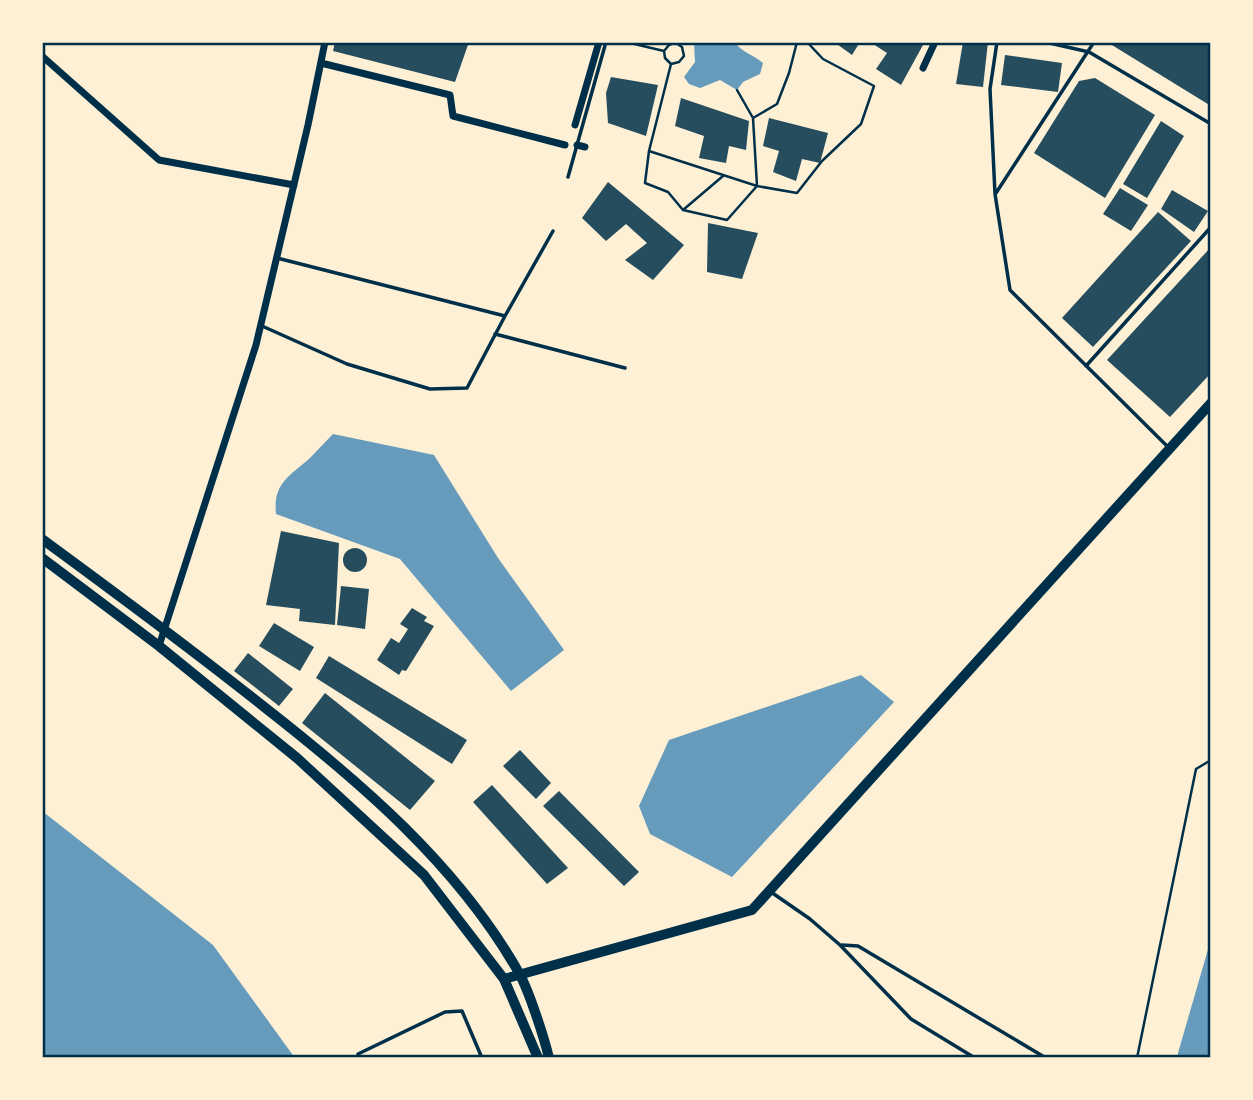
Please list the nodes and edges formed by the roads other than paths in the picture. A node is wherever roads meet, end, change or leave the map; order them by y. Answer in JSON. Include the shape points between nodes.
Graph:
{"nodes":[{"id":1,"x":325,"y":42,"type":"edge"},
{"id":2,"x":599,"y":42,"type":"edge"},
{"id":3,"x":606,"y":42,"type":"edge"},
{"id":4,"x":934,"y":42,"type":"edge"},
{"id":5,"x":997,"y":42,"type":"edge"},
{"id":6,"x":1045,"y":42,"type":"edge"},
{"id":7,"x":1094,"y":42,"type":"edge"},
{"id":8,"x":1089,"y":52,"type":"junction"},
{"id":9,"x":42,"y":56,"type":"edge"},
{"id":10,"x":321,"y":63,"type":"junction"},
{"id":11,"x":923,"y":68,"type":"dead end"},
{"id":12,"x":1211,"y":124,"type":"edge"},
{"id":13,"x":575,"y":125,"type":"dead end"},
{"id":14,"x":565,"y":145,"type":"dead end"},
{"id":15,"x":568,"y":177,"type":"dead end"},
{"id":16,"x":294,"y":185,"type":"junction"},
{"id":17,"x":995,"y":194,"type":"junction"},
{"id":18,"x":1211,"y":227,"type":"edge"},
{"id":19,"x":553,"y":231,"type":"dead end"},
{"id":20,"x":277,"y":258,"type":"junction"},
{"id":21,"x":505,"y":316,"type":"junction"},
{"id":22,"x":261,"y":325,"type":"junction"},
{"id":23,"x":495,"y":334,"type":"junction"},
{"id":24,"x":1086,"y":366,"type":"junction"},
{"id":25,"x":625,"y":368,"type":"dead end"},
{"id":26,"x":1211,"y":403,"type":"edge"},
{"id":27,"x":1170,"y":449,"type":"junction"},
{"id":28,"x":42,"y":539,"type":"edge"},
{"id":29,"x":42,"y":558,"type":"edge"},
{"id":30,"x":165,"y":628,"type":"junction"},
{"id":31,"x":159,"y":646,"type":"junction"},
{"id":32,"x":769,"y":891,"type":"junction"},
{"id":33,"x":839,"y":945,"type":"junction"},
{"id":34,"x":520,"y":974,"type":"junction"},
{"id":35,"x":504,"y":979,"type":"junction"},
{"id":36,"x":359,"y":1058,"type":"edge"},
{"id":37,"x":482,"y":1058,"type":"edge"},
{"id":38,"x":538,"y":1058,"type":"edge"},
{"id":39,"x":549,"y":1058,"type":"edge"},
{"id":40,"x":975,"y":1058,"type":"edge"},
{"id":41,"x":1046,"y":1058,"type":"edge"}],
"edges":[{"from":1,"to":10,"type":"street"},
{"from":2,"to":13,"type":"street"},
{"from":3,"to":15,"type":"lane","via":[[581,146]]},
{"from":4,"to":11,"type":"street"},
{"from":5,"to":17,"type":"lane","via":[[990,89]]},
{"from":6,"to":8,"type":"lane"},
{"from":7,"to":8,"type":"lane"},
{"from":8,"to":12,"type":"lane"},
{"from":8,"to":17,"type":"lane"},
{"from":9,"to":16,"type":"street","via":[[159,160]]},
{"from":10,"to":14,"type":"street","via":[[450,95],[453,116]]},
{"from":10,"to":16,"type":"street"},
{"from":16,"to":20,"type":"street"},
{"from":17,"to":24,"type":"lane","via":[[1010,290]]},
{"from":18,"to":24,"type":"lane"},
{"from":19,"to":21,"type":"lane"},
{"from":20,"to":21,"type":"lane"},
{"from":20,"to":22,"type":"street"},
{"from":21,"to":23,"type":"lane"},
{"from":22,"to":23,"type":"lane","via":[[347,364],[430,389],[467,387]]},
{"from":22,"to":30,"type":"street"},
{"from":23,"to":25,"type":"lane"},
{"from":24,"to":27,"type":"lane"},
{"from":26,"to":27,"type":"street"},
{"from":27,"to":32,"type":"street"},
{"from":28,"to":30,"type":"main road"},
{"from":29,"to":31,"type":"main road"},
{"from":30,"to":31,"type":"street"},
{"from":30,"to":34,"type":"main road","via":[[314,746],[391,814],[430,853]]},
{"from":31,"to":35,"type":"main road","via":[[297,758],[424,875]]},
{"from":32,"to":33,"type":"lane"},
{"from":32,"to":34,"type":"street","via":[[752,910]]},
{"from":33,"to":40,"type":"lane","via":[[911,1019]]},
{"from":33,"to":41,"type":"lane","via":[[859,946]]},
{"from":34,"to":35,"type":"street"},
{"from":34,"to":39,"type":"main road"},
{"from":35,"to":38,"type":"main road"},
{"from":36,"to":37,"type":"lane","via":[[358,1054],[445,1012],[462,1011]]}]}
